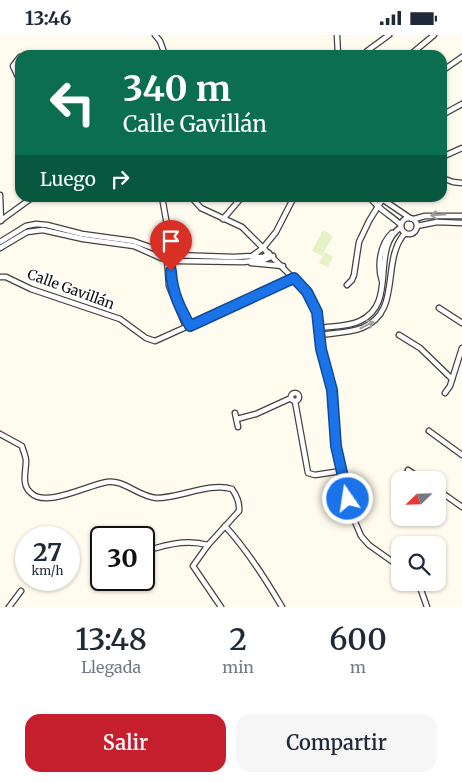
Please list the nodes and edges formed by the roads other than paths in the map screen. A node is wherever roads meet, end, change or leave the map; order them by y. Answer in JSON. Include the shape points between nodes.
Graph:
{"nodes":[{"id":1,"x":155,"y":35,"type":"edge"},
{"id":2,"x":337,"y":35,"type":"edge"},
{"id":3,"x":389,"y":35,"type":"edge"},
{"id":4,"x":434,"y":35,"type":"edge"},
{"id":5,"x":163,"y":50,"type":"edge"},
{"id":6,"x":338,"y":50,"type":"edge"},
{"id":7,"x":368,"y":50,"type":"edge"},
{"id":8,"x":416,"y":50,"type":"edge"},
{"id":9,"x":462,"y":57,"type":"edge"},
{"id":10,"x":447,"y":68,"type":"edge"},
{"id":11,"x":462,"y":104,"type":"edge"},
{"id":12,"x":447,"y":112,"type":"edge"},
{"id":13,"x":462,"y":148,"type":"edge"},
{"id":14,"x":447,"y":155,"type":"edge"},
{"id":15,"x":447,"y":180,"type":"edge"},
{"id":16,"x":462,"y":183,"type":"edge"},
{"id":17,"x":0,"y":195,"type":"edge"},
{"id":18,"x":26,"y":202,"type":"edge"},
{"id":19,"x":163,"y":202,"type":"edge"},
{"id":20,"x":196,"y":202,"type":"edge"},
{"id":21,"x":238,"y":202,"type":"edge"},
{"id":22,"x":291,"y":202,"type":"edge"},
{"id":23,"x":374,"y":202,"type":"edge"},
{"id":24,"x":380,"y":202,"type":"edge"},
{"id":25,"x":386,"y":202,"type":"edge"},
{"id":26,"x":378,"y":206,"type":"junction"},
{"id":27,"x":462,"y":216,"type":"edge"},
{"id":28,"x":223,"y":219,"type":"junction"},
{"id":29,"x":412,"y":219,"type":"junction"},
{"id":30,"x":0,"y":221,"type":"edge"},
{"id":31,"x":462,"y":223,"type":"edge"},
{"id":32,"x":401,"y":226,"type":"junction"},
{"id":33,"x":418,"y":226,"type":"junction"},
{"id":34,"x":405,"y":233,"type":"junction"},
{"id":35,"x":0,"y":242,"type":"edge"},
{"id":36,"x":168,"y":245,"type":"dead end"},
{"id":37,"x":0,"y":248,"type":"edge"},
{"id":38,"x":263,"y":248,"type":"junction"},
{"id":39,"x":271,"y":255,"type":"junction"},
{"id":40,"x":170,"y":257,"type":"junction"},
{"id":41,"x":242,"y":260,"type":"junction"},
{"id":42,"x":283,"y":267,"type":"junction"},
{"id":43,"x":0,"y":277,"type":"edge"},
{"id":44,"x":294,"y":278,"type":"junction"},
{"id":45,"x":347,"y":285,"type":"dead end"},
{"id":46,"x":439,"y":308,"type":"dead end"},
{"id":47,"x":462,"y":323,"type":"edge"},
{"id":48,"x":188,"y":327,"type":"junction"},
{"id":49,"x":319,"y":328,"type":"junction"},
{"id":50,"x":320,"y":335,"type":"junction"},
{"id":51,"x":399,"y":335,"type":"dead end"},
{"id":52,"x":462,"y":348,"type":"edge"},
{"id":53,"x":452,"y":379,"type":"junction"},
{"id":54,"x":446,"y":393,"type":"dead end"},
{"id":55,"x":235,"y":413,"type":"dead end"},
{"id":56,"x":237,"y":419,"type":"junction"},
{"id":57,"x":238,"y":427,"type":"dead end"},
{"id":58,"x":429,"y":431,"type":"dead end"},
{"id":59,"x":0,"y":434,"type":"edge"},
{"id":60,"x":462,"y":455,"type":"edge"},
{"id":61,"x":341,"y":471,"type":"junction"},
{"id":62,"x":446,"y":496,"type":"edge"},
{"id":63,"x":462,"y":507,"type":"edge"},
{"id":64,"x":225,"y":526,"type":"junction"},
{"id":65,"x":208,"y":545,"type":"junction"},
{"id":66,"x":156,"y":548,"type":"dead end"},
{"id":67,"x":391,"y":561,"type":"edge"},
{"id":68,"x":21,"y":591,"type":"dead end"},
{"id":69,"x":421,"y":591,"type":"edge"},
{"id":70,"x":9,"y":607,"type":"edge"},
{"id":71,"x":221,"y":607,"type":"edge"},
{"id":72,"x":282,"y":607,"type":"edge"},
{"id":73,"x":427,"y":607,"type":"edge"}],
"edges":[{"from":1,"to":5,"type":"street"},
{"from":2,"to":6,"type":"street"},
{"from":3,"to":7,"type":"street"},
{"from":4,"to":8,"type":"street"},
{"from":9,"to":10,"type":"street"},
{"from":11,"to":12,"type":"street"},
{"from":13,"to":14,"type":"street"},
{"from":15,"to":16,"type":"street"},
{"from":17,"to":30,"type":"street"},
{"from":18,"to":30,"type":"street"},
{"from":19,"to":36,"type":"street"},
{"from":20,"to":28,"type":"street"},
{"from":21,"to":28,"type":"street"},
{"from":22,"to":38,"type":"street"},
{"from":23,"to":26,"type":"street"},
{"from":24,"to":26,"type":"street"},
{"from":25,"to":29,"type":"street"},
{"from":26,"to":32,"type":"street","via":[[390,213]]},
{"from":26,"to":45,"type":"street","via":[[359,242],[354,275]]},
{"from":27,"to":29,"type":"street","one_way":true},
{"from":28,"to":38,"type":"street","via":[[242,227]]},
{"from":29,"to":32,"type":"street","via":[[403,220]]},
{"from":29,"to":33,"type":"street"},
{"from":31,"to":33,"type":"street","via":[[437,222]]},
{"from":32,"to":34,"type":"street"},
{"from":32,"to":49,"type":"street","via":[[387,247],[377,306],[365,319],[356,323]]},
{"from":33,"to":34,"type":"street","via":[[414,233]]},
{"from":50,"to":34,"type":"street","one_way":true,"via":[[362,328],[380,315],[388,298],[393,254]]},
{"from":35,"to":40,"type":"street","via":[[36,224],[133,241]]},
{"from":37,"to":40,"type":"street","via":[[27,232],[48,230],[134,246]]},
{"from":38,"to":39,"type":"street"},
{"from":38,"to":41,"type":"street"},
{"from":39,"to":41,"type":"street","via":[[264,260]]},
{"from":39,"to":42,"type":"street"},
{"from":40,"to":41,"type":"street"},
{"from":40,"to":48,"type":"street","via":[[169,286]]},
{"from":41,"to":42,"type":"street"},
{"from":42,"to":44,"type":"street"},
{"from":43,"to":48,"type":"street","name":"Calle Gavillán","via":[[120,319],[155,341]]},
{"from":44,"to":48,"type":"street","name":"Calle Gavillán"},
{"from":44,"to":49,"type":"street","via":[[307,292],[317,312]]},
{"from":46,"to":47,"type":"street"},
{"from":49,"to":50,"type":"street"},
{"from":50,"to":61,"type":"street","via":[[332,390]]},
{"from":51,"to":53,"type":"street","via":[[420,348]]},
{"from":52,"to":53,"type":"street"},
{"from":53,"to":54,"type":"street"},
{"from":55,"to":56,"type":"street"},
{"from":56,"to":57,"type":"street"},
{"from":56,"to":61,"type":"street","via":[[293,400],[308,473]]},
{"from":58,"to":60,"type":"street"},
{"from":59,"to":64,"type":"street","via":[[22,446],[26,458],[25,485],[39,498],[60,496],[108,482],[121,483],[141,495],[166,498],[227,487],[234,492],[240,505],[239,511]]},
{"from":61,"to":67,"type":"street","via":[[360,536]]},
{"from":62,"to":63,"type":"street"},
{"from":64,"to":65,"type":"street"},
{"from":64,"to":72,"type":"street","via":[[260,570]]},
{"from":65,"to":66,"type":"street","via":[[172,543]]},
{"from":65,"to":71,"type":"street","via":[[193,566]]},
{"from":68,"to":70,"type":"street"},
{"from":69,"to":73,"type":"street"}]}
